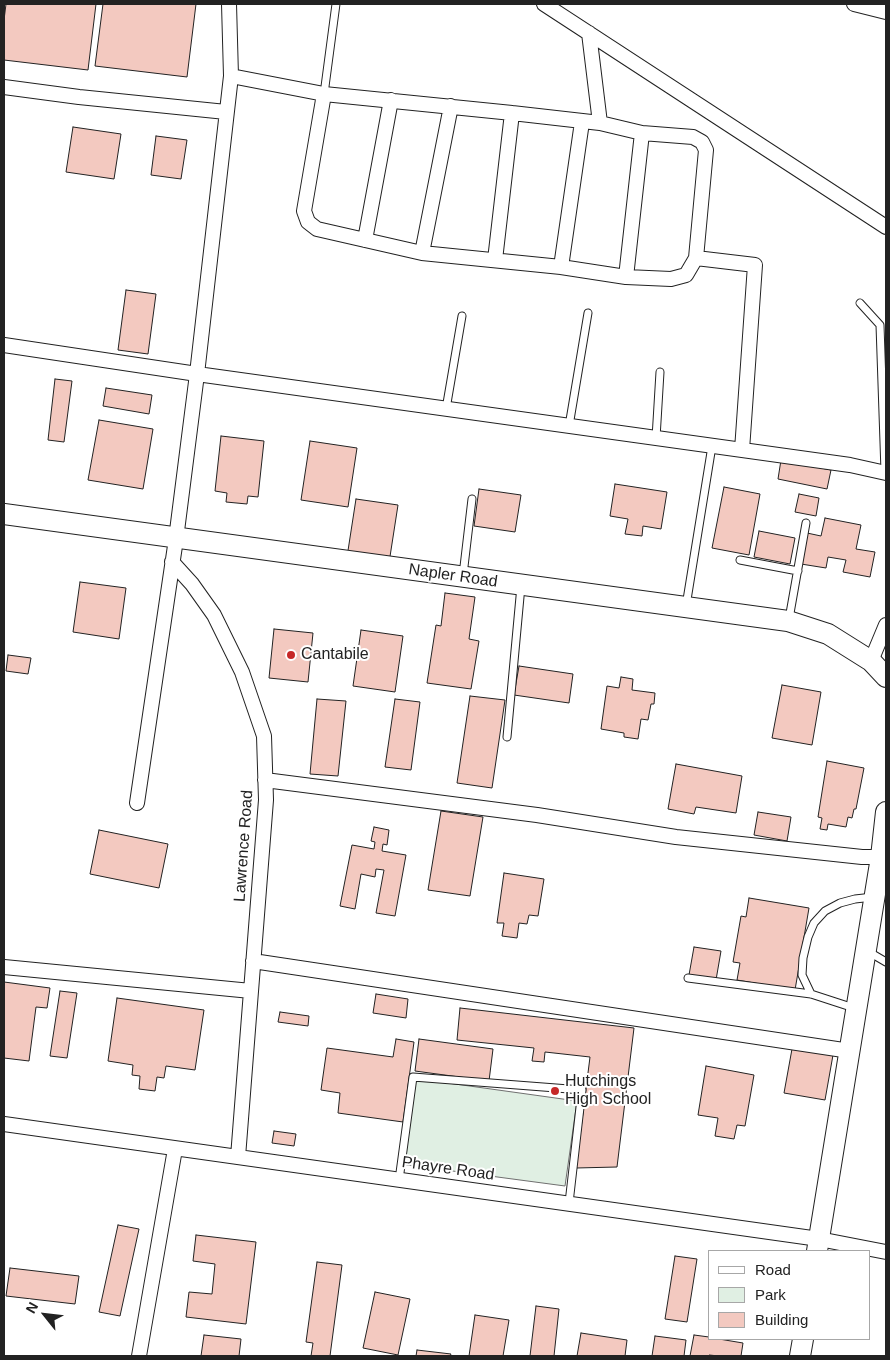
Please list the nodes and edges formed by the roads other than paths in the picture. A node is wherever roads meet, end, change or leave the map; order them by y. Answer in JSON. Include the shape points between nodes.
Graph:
{"nodes":[{"id":1,"x":229,"y":4,"type":"edge"},
{"id":2,"x":336,"y":4,"type":"edge"},
{"id":3,"x":544,"y":4,"type":"edge"},
{"id":4,"x":854,"y":4,"type":"edge"},
{"id":5,"x":886,"y":12,"type":"edge"},
{"id":6,"x":589,"y":33,"type":"junction"},
{"id":7,"x":230,"y":76,"type":"junction"},
{"id":8,"x":4,"y":87,"type":"edge"},
{"id":9,"x":324,"y":94,"type":"junction"},
{"id":10,"x":391,"y":100,"type":"junction"},
{"id":11,"x":451,"y":106,"type":"junction"},
{"id":12,"x":226,"y":112,"type":"junction"},
{"id":13,"x":512,"y":113,"type":"junction"},
{"id":14,"x":582,"y":122,"type":"junction"},
{"id":15,"x":600,"y":123,"type":"junction"},
{"id":16,"x":642,"y":133,"type":"junction"},
{"id":17,"x":886,"y":226,"type":"edge"},
{"id":18,"x":365,"y":240,"type":"junction"},
{"id":19,"x":422,"y":252,"type":"junction"},
{"id":20,"x":696,"y":258,"type":"junction"},
{"id":21,"x":495,"y":260,"type":"junction"},
{"id":22,"x":561,"y":267,"type":"junction"},
{"id":23,"x":626,"y":277,"type":"junction"},
{"id":24,"x":860,"y":303,"type":"dead end"},
{"id":25,"x":588,"y":313,"type":"dead end"},
{"id":26,"x":462,"y":316,"type":"dead end"},
{"id":27,"x":4,"y":346,"type":"edge"},
{"id":28,"x":660,"y":372,"type":"dead end"},
{"id":29,"x":197,"y":374,"type":"junction"},
{"id":30,"x":446,"y":409,"type":"junction"},
{"id":31,"x":569,"y":426,"type":"junction"},
{"id":32,"x":656,"y":438,"type":"junction"},
{"id":33,"x":712,"y":446,"type":"junction"},
{"id":34,"x":742,"y":450,"type":"junction"},
{"id":35,"x":886,"y":472,"type":"edge"},
{"id":36,"x":472,"y":499,"type":"dead end"},
{"id":37,"x":4,"y":514,"type":"edge"},
{"id":38,"x":806,"y":523,"type":"dead end"},
{"id":39,"x":176,"y":539,"type":"junction"},
{"id":40,"x":740,"y":560,"type":"dead end"},
{"id":41,"x":172,"y":562,"type":"junction"},
{"id":42,"x":798,"y":571,"type":"junction"},
{"id":43,"x":463,"y":578,"type":"junction"},
{"id":44,"x":520,"y":585,"type":"junction"},
{"id":45,"x":685,"y":608,"type":"junction"},
{"id":46,"x":788,"y":622,"type":"junction"},
{"id":47,"x":886,"y":625,"type":"edge"},
{"id":48,"x":871,"y":661,"type":"junction"},
{"id":49,"x":886,"y":677,"type":"edge"},
{"id":50,"x":507,"y":737,"type":"dead end"},
{"id":51,"x":266,"y":780,"type":"junction"},
{"id":52,"x":137,"y":802,"type":"dead end"},
{"id":53,"x":886,"y":812,"type":"edge"},
{"id":54,"x":882,"y":857,"type":"junction"},
{"id":55,"x":875,"y":897,"type":"junction"},
{"id":56,"x":866,"y":951,"type":"junction"},
{"id":57,"x":253,"y":961,"type":"junction"},
{"id":58,"x":886,"y":962,"type":"edge"},
{"id":59,"x":4,"y":967,"type":"edge"},
{"id":60,"x":688,"y":978,"type":"dead end"},
{"id":61,"x":251,"y":991,"type":"junction"},
{"id":62,"x":812,"y":994,"type":"junction"},
{"id":63,"x":857,"y":1009,"type":"junction"},
{"id":64,"x":850,"y":1051,"type":"junction"},
{"id":65,"x":4,"y":1124,"type":"edge"},
{"id":66,"x":174,"y":1149,"type":"junction"},
{"id":67,"x":238,"y":1157,"type":"junction"},
{"id":68,"x":399,"y":1180,"type":"junction"},
{"id":69,"x":568,"y":1204,"type":"junction"},
{"id":70,"x":818,"y":1245,"type":"edge"},
{"id":71,"x":867,"y":1250,"type":"edge"},
{"id":72,"x":870,"y":1250,"type":"edge"},
{"id":73,"x":886,"y":1252,"type":"edge"},
{"id":74,"x":803,"y":1340,"type":"edge"},
{"id":75,"x":139,"y":1356,"type":"edge"},
{"id":76,"x":800,"y":1356,"type":"edge"}],
"edges":[{"from":1,"to":7,"type":"street"},
{"from":2,"to":9,"type":"lane"},
{"from":3,"to":6,"type":"street"},
{"from":4,"to":5,"type":"street"},
{"from":6,"to":15,"type":"street"},
{"from":6,"to":17,"type":"street"},
{"from":7,"to":9,"type":"street"},
{"from":7,"to":12,"type":"street"},
{"from":8,"to":12,"type":"street"},
{"from":9,"to":10,"type":"street"},
{"from":9,"to":18,"type":"street","via":[[304,211],[308,222],[317,229]]},
{"from":10,"to":11,"type":"street"},
{"from":10,"to":18,"type":"street"},
{"from":11,"to":13,"type":"street"},
{"from":11,"to":19,"type":"street"},
{"from":12,"to":29,"type":"street"},
{"from":13,"to":14,"type":"street"},
{"from":13,"to":21,"type":"street"},
{"from":14,"to":15,"type":"street"},
{"from":14,"to":22,"type":"street"},
{"from":15,"to":16,"type":"street"},
{"from":16,"to":20,"type":"street","via":[[694,137],[706,150]]},
{"from":16,"to":23,"type":"street"},
{"from":18,"to":19,"type":"street"},
{"from":19,"to":21,"type":"street"},
{"from":20,"to":23,"type":"street","via":[[686,275],[671,279]]},
{"from":20,"to":34,"type":"street","via":[[755,265]]},
{"from":21,"to":22,"type":"street"},
{"from":22,"to":23,"type":"street"},
{"from":24,"to":35,"type":"lane","via":[[880,325]]},
{"from":25,"to":31,"type":"lane"},
{"from":26,"to":30,"type":"lane"},
{"from":27,"to":29,"type":"street"},
{"from":28,"to":32,"type":"lane"},
{"from":29,"to":30,"type":"street"},
{"from":29,"to":39,"type":"street"},
{"from":30,"to":31,"type":"street"},
{"from":31,"to":32,"type":"street"},
{"from":32,"to":33,"type":"street"},
{"from":33,"to":34,"type":"street"},
{"from":33,"to":45,"type":"lane"},
{"from":34,"to":35,"type":"street"},
{"from":36,"to":43,"type":"lane"},
{"from":37,"to":39,"type":"street","name":"Napler Road"},
{"from":38,"to":42,"type":"lane"},
{"from":39,"to":41,"type":"street"},
{"from":39,"to":43,"type":"street","name":"Napler Road"},
{"from":40,"to":42,"type":"lane"},
{"from":41,"to":51,"type":"street","name":"Lawrence Road","via":[[214,615],[242,672],[264,736]]},
{"from":41,"to":52,"type":"street"},
{"from":42,"to":46,"type":"lane"},
{"from":43,"to":44,"type":"street","name":"Napler Road"},
{"from":44,"to":45,"type":"street","name":"Napler Road"},
{"from":44,"to":50,"type":"lane"},
{"from":45,"to":46,"type":"street","name":"Napler Road"},
{"from":46,"to":48,"type":"street","name":"Napler Road","via":[[828,634]]},
{"from":47,"to":48,"type":"street"},
{"from":48,"to":49,"type":"street","name":"Napler Road"},
{"from":51,"to":54,"type":"street","via":[[537,815],[676,837]]},
{"from":51,"to":57,"type":"street","name":"Lawrence Road"},
{"from":53,"to":54,"type":"street"},
{"from":54,"to":55,"type":"street"},
{"from":55,"to":56,"type":"street"},
{"from":55,"to":62,"type":"lane","via":[[840,903],[824,911],[814,923],[803,958],[802,975]]},
{"from":56,"to":58,"type":"lane"},
{"from":56,"to":63,"type":"street"},
{"from":57,"to":61,"type":"street","name":"Lawrence Road"},
{"from":57,"to":64,"type":"street"},
{"from":59,"to":61,"type":"street"},
{"from":60,"to":62,"type":"lane"},
{"from":61,"to":67,"type":"street","name":"Lawrence Road"},
{"from":62,"to":63,"type":"lane"},
{"from":63,"to":64,"type":"street"},
{"from":64,"to":70,"type":"street"},
{"from":65,"to":66,"type":"street","name":"Phayre Road"},
{"from":66,"to":67,"type":"street","name":"Phayre Road"},
{"from":66,"to":75,"type":"street"},
{"from":67,"to":68,"type":"street","name":"Phayre Road"},
{"from":68,"to":69,"type":"street","name":"Phayre Road"},
{"from":68,"to":69,"type":"lane","via":[[413,1077],[582,1090]]},
{"from":69,"to":70,"type":"street","name":"Phayre Road"},
{"from":70,"to":71,"type":"street","name":"Phayre Road"},
{"from":72,"to":73,"type":"street","name":"Phayre Road"},
{"from":74,"to":76,"type":"street"}]}
